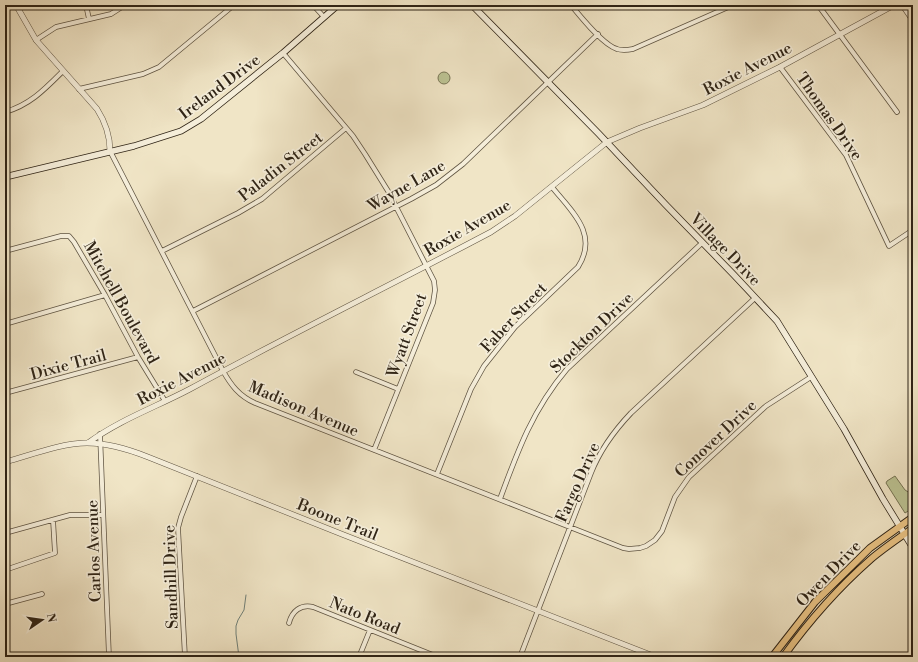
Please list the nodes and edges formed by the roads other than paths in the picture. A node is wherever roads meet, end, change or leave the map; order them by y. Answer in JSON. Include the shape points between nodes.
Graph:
{"nodes":[{"id":1,"x":16,"y":5,"type":"edge"},
{"id":2,"x":86,"y":5,"type":"edge"},
{"id":3,"x":125,"y":5,"type":"edge"},
{"id":4,"x":234,"y":5,"type":"edge"},
{"id":5,"x":313,"y":5,"type":"edge"},
{"id":6,"x":338,"y":5,"type":"edge"},
{"id":7,"x":472,"y":5,"type":"edge"},
{"id":8,"x":571,"y":5,"type":"edge"},
{"id":9,"x":733,"y":5,"type":"edge"},
{"id":10,"x":818,"y":5,"type":"edge"},
{"id":11,"x":894,"y":5,"type":"edge"},
{"id":12,"x":902,"y":5,"type":"edge"},
{"id":13,"x":324,"y":18,"type":"junction"},
{"id":14,"x":89,"y":19,"type":"junction"},
{"id":15,"x":913,"y":21,"type":"edge"},
{"id":16,"x":598,"y":34,"type":"junction"},
{"id":17,"x":841,"y":34,"type":"junction"},
{"id":18,"x":36,"y":40,"type":"junction"},
{"id":19,"x":283,"y":53,"type":"junction"},
{"id":20,"x":780,"y":67,"type":"junction"},
{"id":21,"x":63,"y":71,"type":"junction"},
{"id":22,"x":548,"y":82,"type":"junction"},
{"id":23,"x":79,"y":89,"type":"junction"},
{"id":24,"x":5,"y":112,"type":"edge"},
{"id":25,"x":897,"y":112,"type":"dead end"},
{"id":26,"x":346,"y":128,"type":"junction"},
{"id":27,"x":606,"y":142,"type":"junction"},
{"id":28,"x":110,"y":151,"type":"junction"},
{"id":29,"x":5,"y":177,"type":"edge"},
{"id":30,"x":552,"y":187,"type":"junction"},
{"id":31,"x":396,"y":207,"type":"junction"},
{"id":32,"x":913,"y":230,"type":"edge"},
{"id":33,"x":702,"y":243,"type":"junction"},
{"id":34,"x":5,"y":251,"type":"edge"},
{"id":35,"x":162,"y":251,"type":"junction"},
{"id":36,"x":426,"y":266,"type":"junction"},
{"id":37,"x":105,"y":295,"type":"junction"},
{"id":38,"x":755,"y":298,"type":"junction"},
{"id":39,"x":193,"y":312,"type":"junction"},
{"id":40,"x":5,"y":324,"type":"edge"},
{"id":41,"x":138,"y":357,"type":"junction"},
{"id":42,"x":223,"y":371,"type":"junction"},
{"id":43,"x":356,"y":372,"type":"dead end"},
{"id":44,"x":811,"y":377,"type":"junction"},
{"id":45,"x":398,"y":389,"type":"junction"},
{"id":46,"x":5,"y":393,"type":"edge"},
{"id":47,"x":165,"y":401,"type":"junction"},
{"id":48,"x":100,"y":434,"type":"junction"},
{"id":49,"x":88,"y":443,"type":"junction"},
{"id":50,"x":100,"y":444,"type":"junction"},
{"id":51,"x":374,"y":450,"type":"junction"},
{"id":52,"x":5,"y":462,"type":"edge"},
{"id":53,"x":437,"y":474,"type":"junction"},
{"id":54,"x":197,"y":476,"type":"junction"},
{"id":55,"x":500,"y":499,"type":"junction"},
{"id":56,"x":103,"y":515,"type":"junction"},
{"id":57,"x":913,"y":517,"type":"edge"},
{"id":58,"x":53,"y":520,"type":"junction"},
{"id":59,"x":899,"y":526,"type":"junction"},
{"id":60,"x":570,"y":527,"type":"junction"},
{"id":61,"x":913,"y":528,"type":"edge"},
{"id":62,"x":5,"y":533,"type":"edge"},
{"id":63,"x":904,"y":534,"type":"junction"},
{"id":64,"x":913,"y":548,"type":"edge"},
{"id":65,"x":5,"y":570,"type":"edge"},
{"id":66,"x":42,"y":594,"type":"dead end"},
{"id":67,"x":5,"y":604,"type":"edge"},
{"id":68,"x":538,"y":610,"type":"junction"},
{"id":69,"x":289,"y":622,"type":"dead end"},
{"id":70,"x":370,"y":630,"type":"junction"},
{"id":71,"x":109,"y":657,"type":"edge"},
{"id":72,"x":185,"y":657,"type":"edge"},
{"id":73,"x":359,"y":657,"type":"edge"},
{"id":74,"x":438,"y":657,"type":"edge"},
{"id":75,"x":520,"y":657,"type":"edge"},
{"id":76,"x":656,"y":657,"type":"edge"},
{"id":77,"x":772,"y":657,"type":"edge"},
{"id":78,"x":783,"y":657,"type":"edge"}],
"edges":[{"from":1,"to":18,"type":"street"},
{"from":2,"to":14,"type":"street"},
{"from":3,"to":14,"type":"street","via":[[111,14]]},
{"from":4,"to":23,"type":"street","via":[[159,67],[143,74]]},
{"from":5,"to":13,"type":"street"},
{"from":6,"to":13,"type":"main road","name":"Ireland Drive"},
{"from":7,"to":22,"type":"main road","name":"Village Drive"},
{"from":8,"to":16,"type":"street"},
{"from":9,"to":16,"type":"street","via":[[629,50],[612,47]]},
{"from":10,"to":17,"type":"street"},
{"from":11,"to":17,"type":"street","name":"Roxie Avenue"},
{"from":12,"to":15,"type":"street"},
{"from":13,"to":19,"type":"main road","name":"Ireland Drive"},
{"from":14,"to":18,"type":"street","via":[[56,27]]},
{"from":16,"to":22,"type":"street","name":"Wayne Lane"},
{"from":17,"to":20,"type":"street","name":"Roxie Avenue"},
{"from":17,"to":25,"type":"street"},
{"from":18,"to":21,"type":"street"},
{"from":19,"to":26,"type":"street","name":"Wyatt Street"},
{"from":19,"to":28,"type":"main road","name":"Ireland Drive","via":[[191,126],[155,140]]},
{"from":20,"to":27,"type":"street","name":"Roxie Avenue","via":[[703,105]]},
{"from":20,"to":32,"type":"street","name":"Thomas Drive","via":[[846,155],[889,246]]},
{"from":21,"to":23,"type":"street"},
{"from":21,"to":24,"type":"street","via":[[31,101]]},
{"from":22,"to":27,"type":"main road","name":"Village Drive"},
{"from":22,"to":31,"type":"street","name":"Wayne Lane","via":[[450,174]]},
{"from":23,"to":28,"type":"street","via":[[102,117],[109,134]]},
{"from":26,"to":31,"type":"street","name":"Wyatt Street"},
{"from":26,"to":35,"type":"street","name":"Paladin Street","via":[[262,199]]},
{"from":27,"to":30,"type":"street","name":"Roxie Avenue"},
{"from":27,"to":33,"type":"main road","name":"Village Drive"},
{"from":28,"to":29,"type":"main road","name":"Ireland Drive"},
{"from":28,"to":35,"type":"street","name":"Madison Avenue"},
{"from":30,"to":36,"type":"street","name":"Roxie Avenue","via":[[501,226]]},
{"from":30,"to":53,"type":"street","name":"Faber Street","via":[[583,226],[586,243],[584,255],[578,267],[515,327],[484,366],[471,388]]},
{"from":31,"to":36,"type":"street","name":"Wyatt Street"},
{"from":31,"to":39,"type":"street","name":"Wayne Lane"},
{"from":33,"to":38,"type":"main road","name":"Village Drive"},
{"from":33,"to":55,"type":"street","name":"Stockton Drive","via":[[557,381],[529,425]]},
{"from":34,"to":37,"type":"street","name":"Mitchell Boulevard","via":[[68,236]]},
{"from":35,"to":39,"type":"street","name":"Madison Avenue"},
{"from":36,"to":42,"type":"street","name":"Roxie Avenue"},
{"from":36,"to":45,"type":"street","name":"Wyatt Street","via":[[434,281],[433,303]]},
{"from":37,"to":40,"type":"street"},
{"from":37,"to":41,"type":"street","name":"Mitchell Boulevard"},
{"from":38,"to":44,"type":"main road","name":"Village Drive","via":[[777,321]]},
{"from":38,"to":60,"type":"street","name":"Fargo Drive","via":[[620,425],[595,463]]},
{"from":39,"to":42,"type":"street","name":"Madison Avenue"},
{"from":41,"to":46,"type":"street","name":"Dixie Trail"},
{"from":41,"to":47,"type":"street","name":"Mitchell Boulevard"},
{"from":42,"to":47,"type":"street","name":"Roxie Avenue"},
{"from":42,"to":51,"type":"street","name":"Madison Avenue","via":[[233,387],[247,400]]},
{"from":43,"to":45,"type":"street"},
{"from":44,"to":59,"type":"main road","name":"Village Drive"},
{"from":44,"to":60,"type":"street","name":"Conover Drive","via":[[755,416],[689,477],[675,497],[662,531],[651,544],[629,549]]},
{"from":45,"to":51,"type":"street","name":"Wyatt Street"},
{"from":47,"to":48,"type":"street","name":"Roxie Avenue"},
{"from":48,"to":49,"type":"street","name":"Roxie Avenue"},
{"from":48,"to":50,"type":"street","name":"Carlos Avenue"},
{"from":49,"to":50,"type":"street","name":"Boone Trail"},
{"from":49,"to":52,"type":"street","name":"Boone Trail"},
{"from":50,"to":54,"type":"street","name":"Boone Trail","via":[[121,447]]},
{"from":50,"to":56,"type":"street","name":"Carlos Avenue"},
{"from":51,"to":53,"type":"street","name":"Madison Avenue"},
{"from":53,"to":55,"type":"street","name":"Madison Avenue"},
{"from":54,"to":68,"type":"street","name":"Boone Trail"},
{"from":54,"to":72,"type":"street","name":"Sandhill Drive","via":[[178,528]]},
{"from":55,"to":60,"type":"street","name":"Madison Avenue"},
{"from":56,"to":58,"type":"street","via":[[70,515]]},
{"from":56,"to":71,"type":"street","name":"Carlos Avenue"},
{"from":57,"to":59,"type":"highway","name":"Owen Drive"},
{"from":58,"to":62,"type":"street"},
{"from":58,"to":65,"type":"street","via":[[55,554]]},
{"from":59,"to":63,"type":"main road","name":"Village Drive"},
{"from":59,"to":77,"type":"highway","name":"Owen Drive","via":[[870,548],[815,602]]},
{"from":60,"to":68,"type":"street","name":"Fargo Drive"},
{"from":61,"to":63,"type":"highway","name":"Owen Drive"},
{"from":63,"to":64,"type":"main road","name":"Village Drive"},
{"from":63,"to":78,"type":"highway","name":"Owen Drive","via":[[872,558],[829,600]]},
{"from":66,"to":67,"type":"street"},
{"from":68,"to":75,"type":"street","name":"Fargo Drive"},
{"from":68,"to":76,"type":"street","name":"Boone Trail"},
{"from":69,"to":70,"type":"street","name":"Nato Road","via":[[298,609],[309,606]]},
{"from":70,"to":73,"type":"street"},
{"from":70,"to":74,"type":"street","name":"Nato Road"}]}
